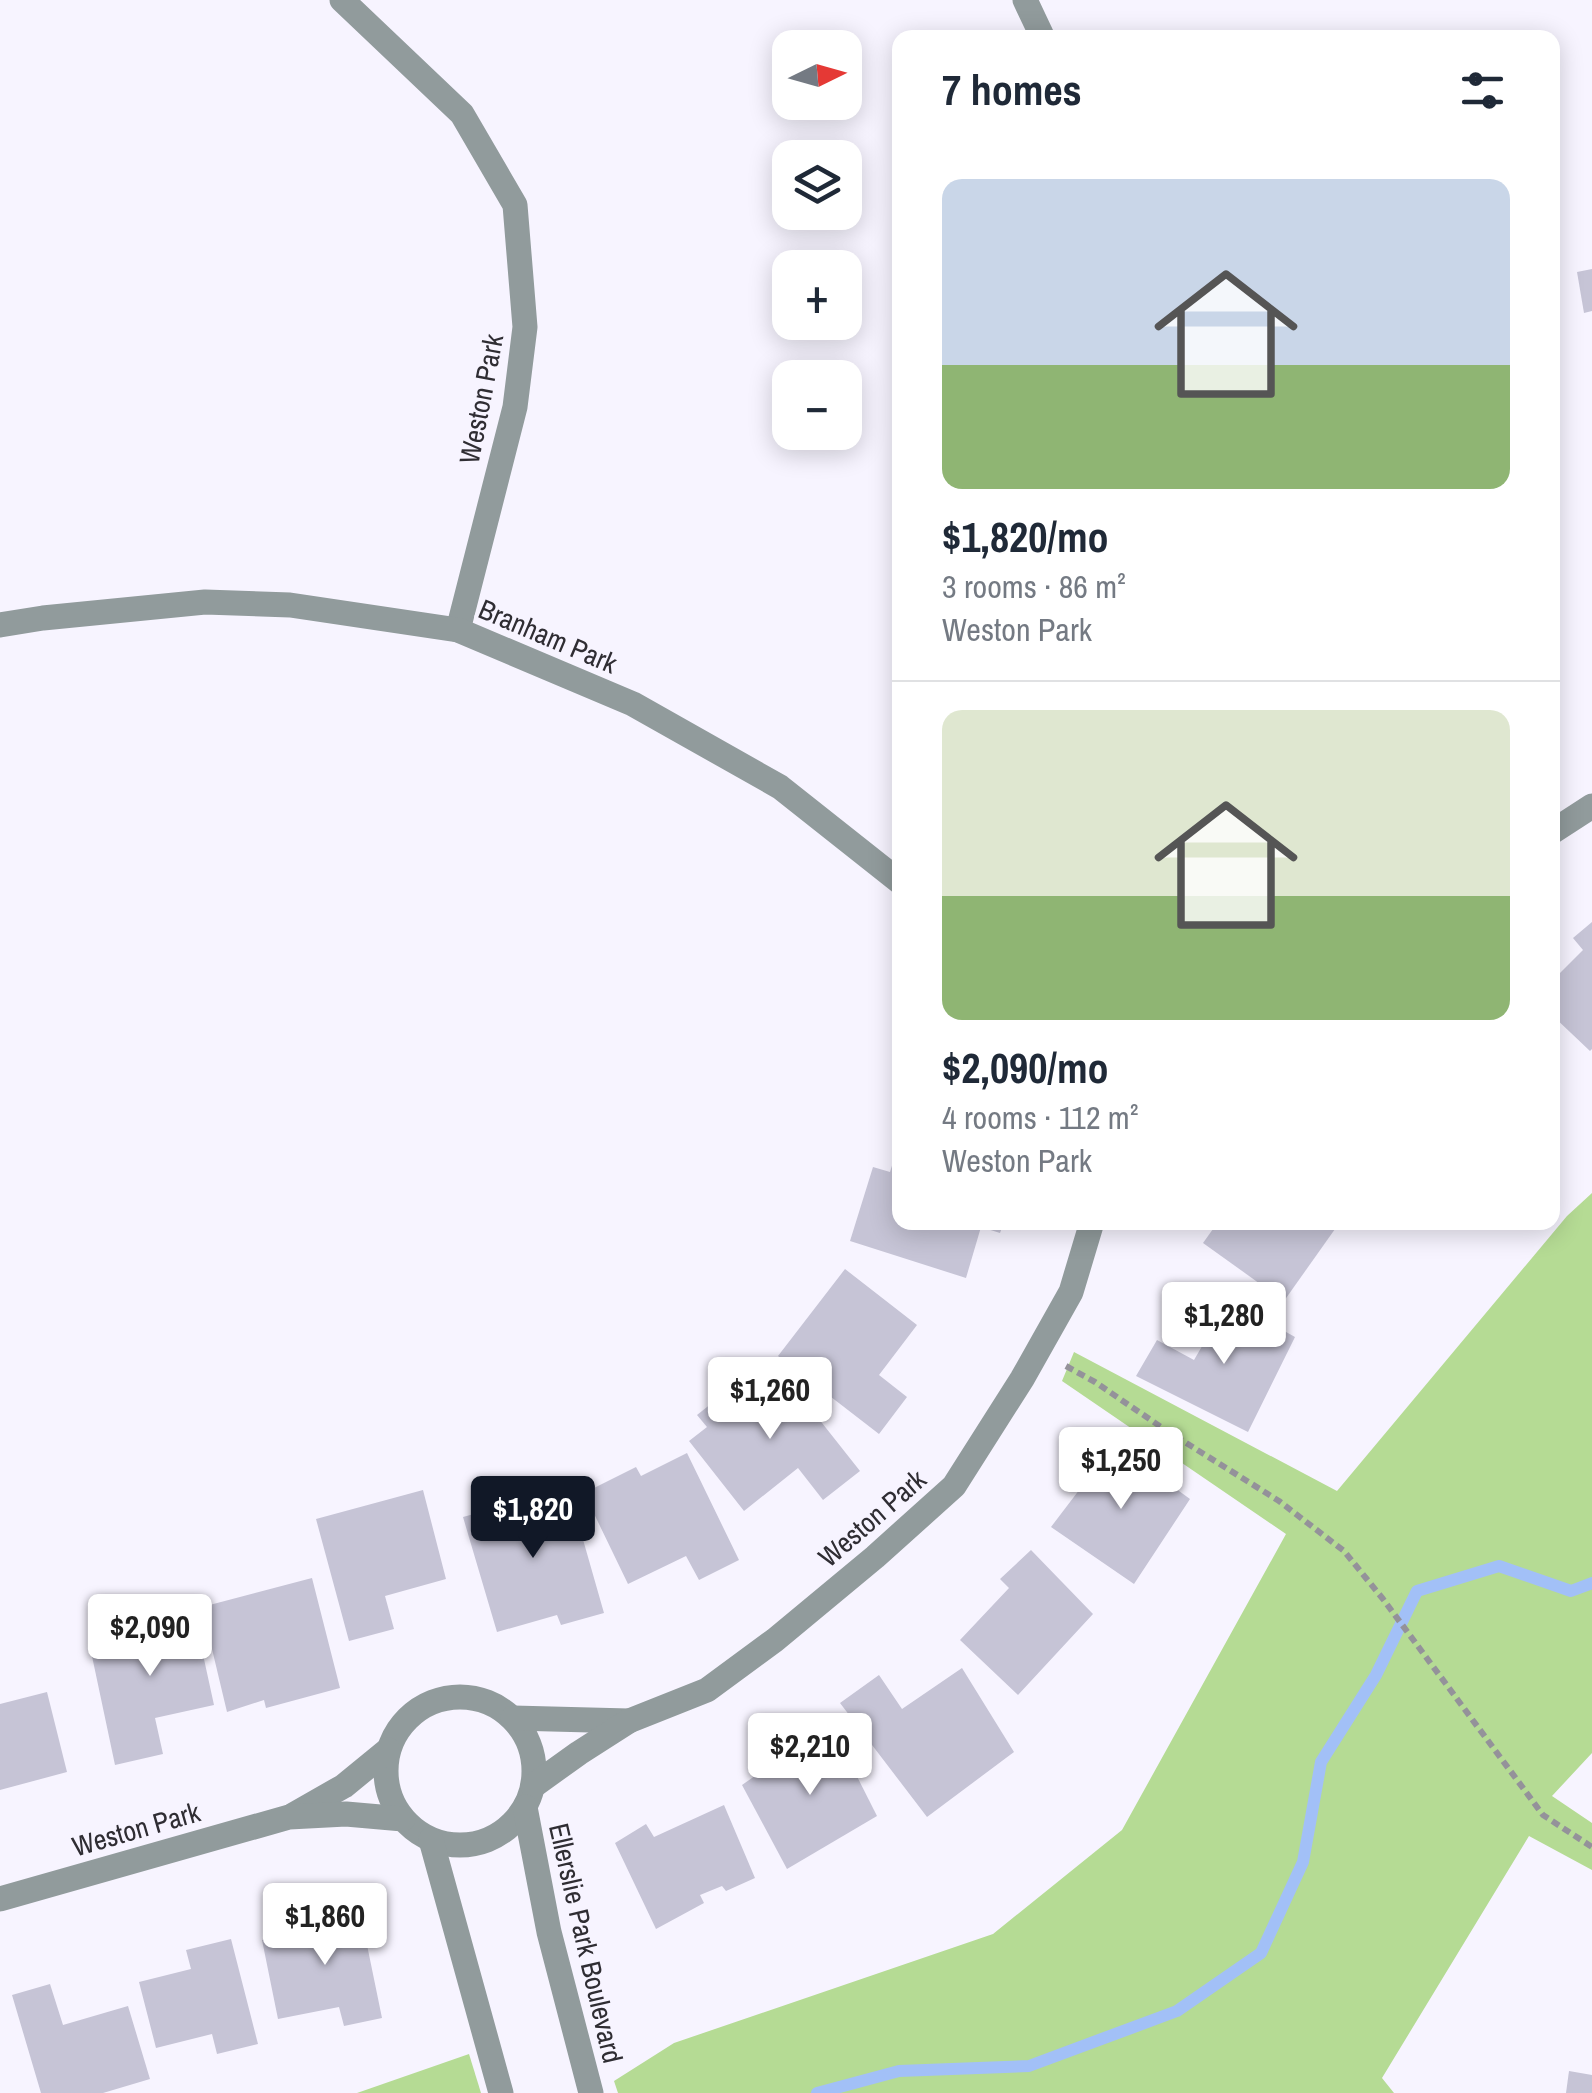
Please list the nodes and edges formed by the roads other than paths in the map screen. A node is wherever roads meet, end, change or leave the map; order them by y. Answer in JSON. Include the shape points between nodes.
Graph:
{"nodes":[{"id":1,"x":342,"y":0,"type":"edge"},
{"id":2,"x":1025,"y":0,"type":"edge"},
{"id":3,"x":1039,"y":30,"type":"edge"},
{"id":4,"x":0,"y":625,"type":"edge"},
{"id":5,"x":458,"y":630,"type":"junction"},
{"id":6,"x":1592,"y":806,"type":"edge"},
{"id":7,"x":1560,"y":827,"type":"edge"},
{"id":8,"x":892,"y":876,"type":"edge"},
{"id":9,"x":1090,"y":1230,"type":"edge"},
{"id":10,"x":513,"y":1718,"type":"junction"},
{"id":11,"x":629,"y":1721,"type":"junction"},
{"id":12,"x":388,"y":1750,"type":"junction"},
{"id":13,"x":529,"y":1797,"type":"junction"},
{"id":14,"x":289,"y":1817,"type":"junction"},
{"id":15,"x":403,"y":1819,"type":"junction"},
{"id":16,"x":432,"y":1840,"type":"junction"},
{"id":17,"x":0,"y":1899,"type":"edge"},
{"id":18,"x":501,"y":2093,"type":"edge"},
{"id":19,"x":591,"y":2093,"type":"edge"}],
"edges":[{"from":1,"to":5,"type":"street","name":"Weston Park","via":[[462,114],[515,205],[526,327],[514,407]]},
{"from":2,"to":3,"type":"street"},
{"from":4,"to":5,"type":"street","name":"Branham Park","via":[[205,602],[290,605]]},
{"from":5,"to":8,"type":"street","name":"Branham Park","via":[[633,704],[780,788]]},
{"from":6,"to":7,"type":"street"},
{"from":9,"to":11,"type":"street","name":"Weston Park","via":[[1071,1292],[954,1486],[875,1558],[707,1690]]},
{"from":10,"to":11,"type":"street","name":"Weston Park"},
{"from":10,"to":12,"type":"street","name":"Weston Park","via":[[484,1700],[452,1696],[412,1713]]},
{"from":10,"to":13,"type":"street","via":[[534,1762]]},
{"from":11,"to":13,"type":"street","name":"Weston Park","via":[[579,1752]]},
{"from":12,"to":14,"type":"street","name":"Weston Park","via":[[344,1786]]},
{"from":12,"to":15,"type":"street","via":[[390,1798]]},
{"from":13,"to":16,"type":"street","name":"Weston Park","via":[[495,1837],[474,1844]]},
{"from":13,"to":19,"type":"street","name":"Ellerslie Park Boulevard","via":[[549,1932]]},
{"from":14,"to":15,"type":"street","name":"Weston Park"},
{"from":14,"to":17,"type":"street","name":"Weston Park"},
{"from":15,"to":16,"type":"street"},
{"from":16,"to":18,"type":"street"}]}
